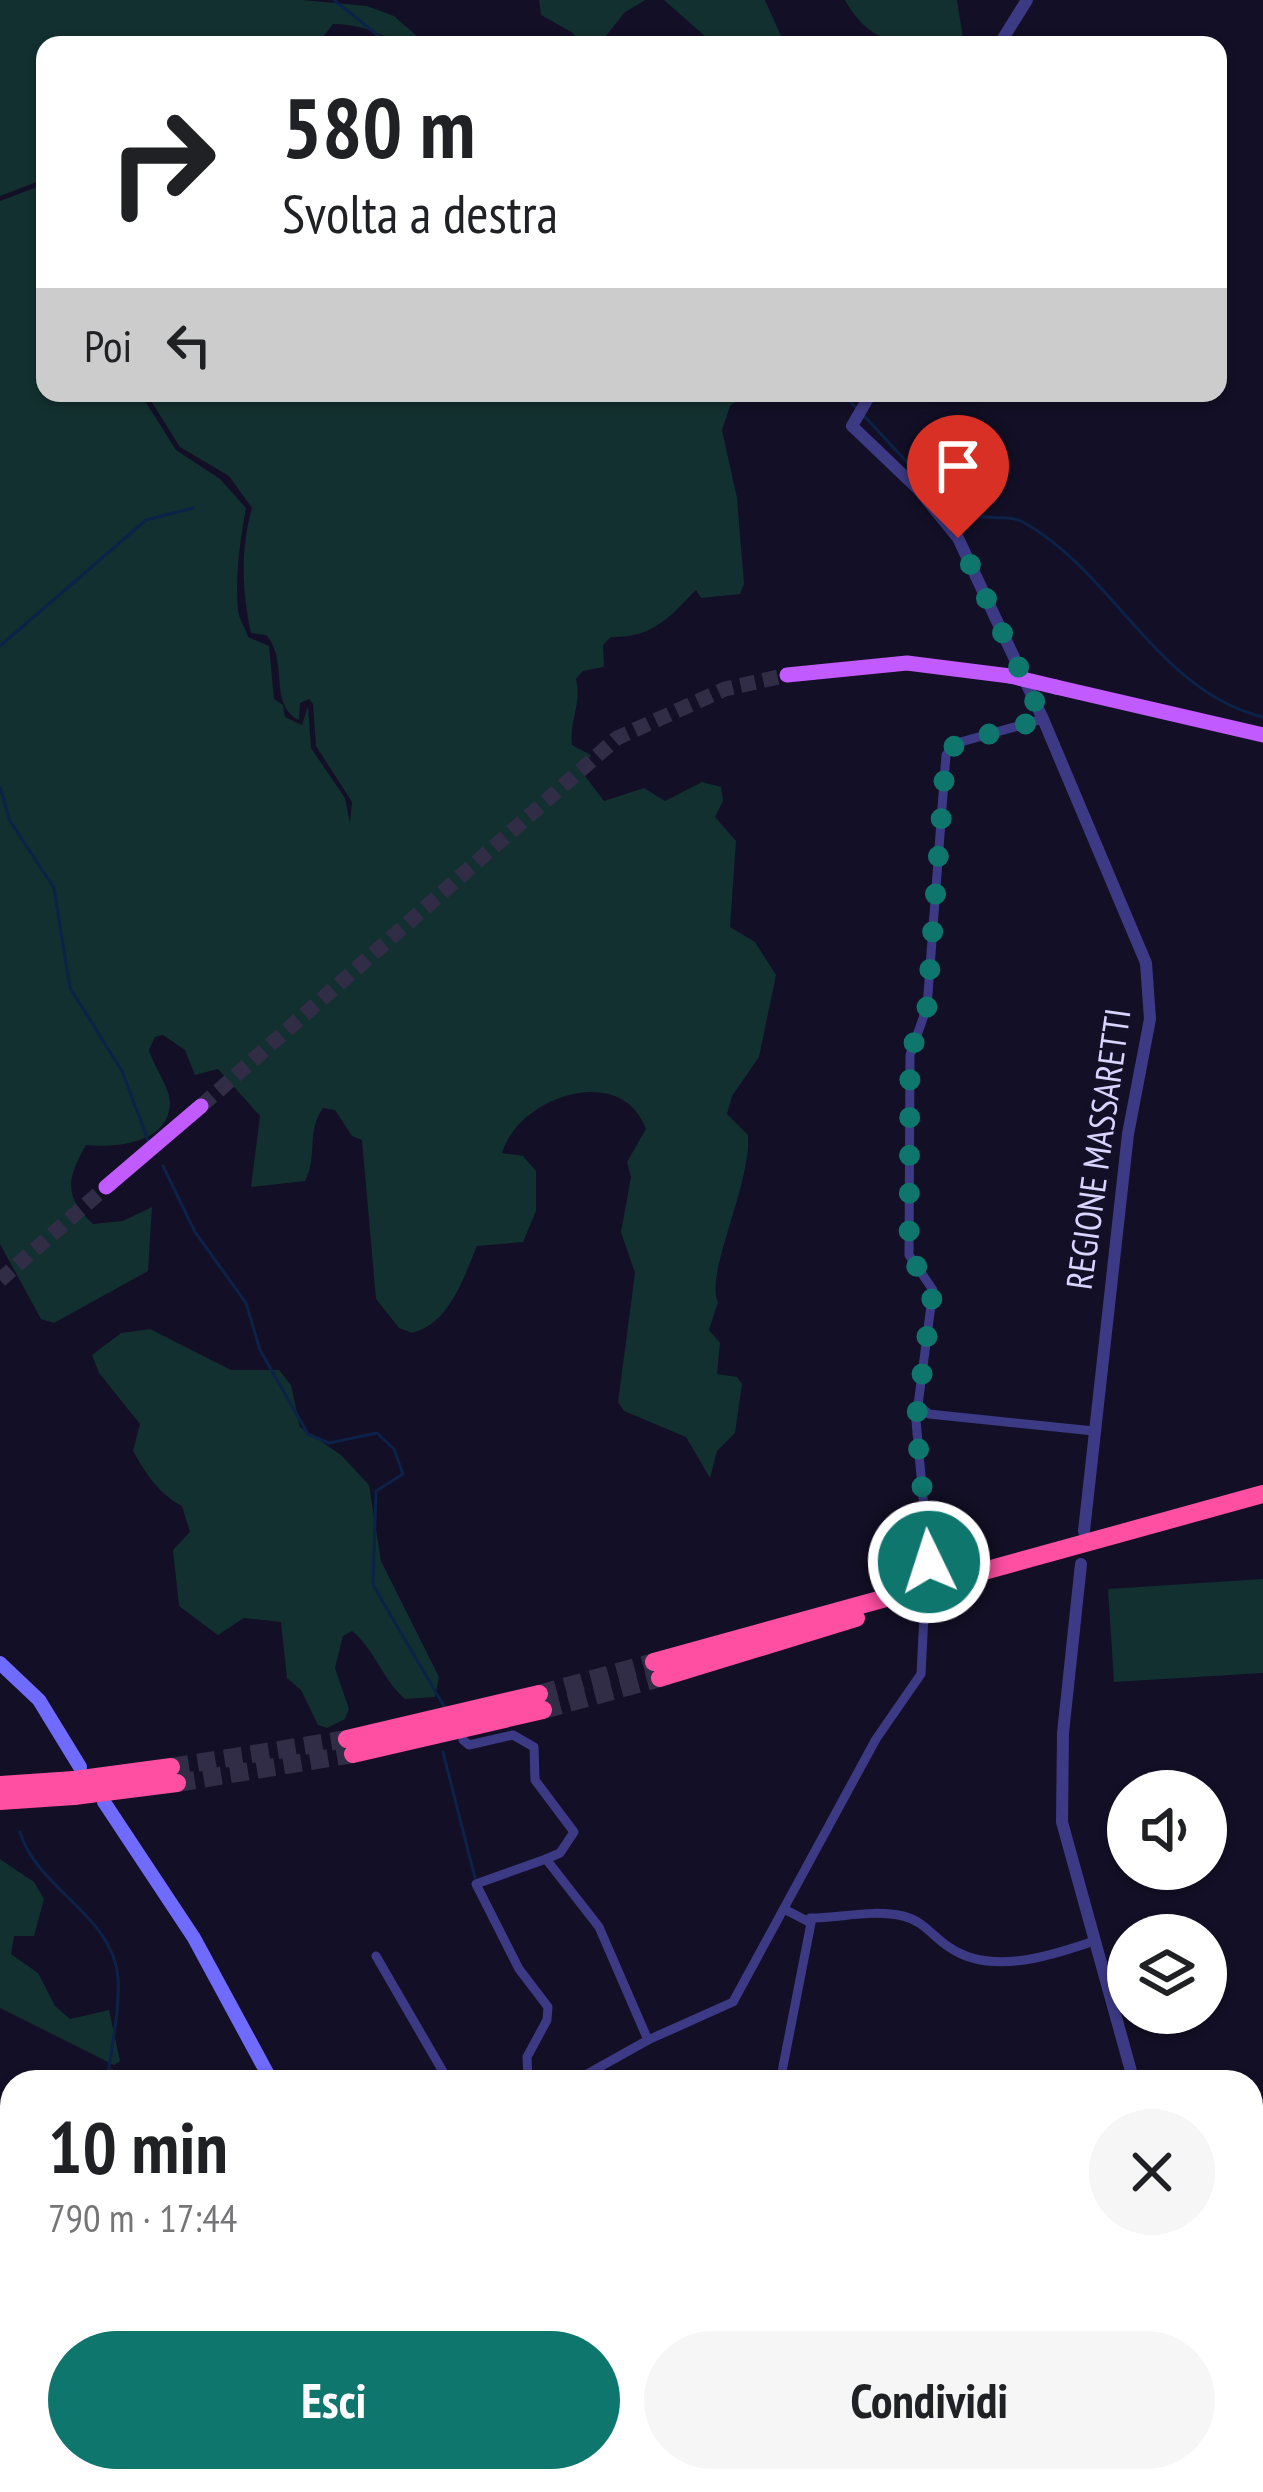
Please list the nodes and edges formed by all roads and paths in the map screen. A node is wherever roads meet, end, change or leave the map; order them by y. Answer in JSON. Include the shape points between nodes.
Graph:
{"nodes":[{"id":1,"x":1027,"y":0,"type":"edge"},
{"id":2,"x":1005,"y":36,"type":"edge"},
{"id":3,"x":865,"y":402,"type":"edge"},
{"id":4,"x":787,"y":675,"type":"tunnel mouth"},
{"id":5,"x":1043,"y":719,"type":"junction"},
{"id":6,"x":1263,"y":735,"type":"edge"},
{"id":7,"x":201,"y":1106,"type":"tunnel mouth"},
{"id":8,"x":106,"y":1187,"type":"tunnel mouth"},
{"id":9,"x":921,"y":1411,"type":"junction"},
{"id":10,"x":1094,"y":1431,"type":"junction"},
{"id":11,"x":1263,"y":1494,"type":"edge"},
{"id":12,"x":1263,"y":1506,"type":"edge"},
{"id":13,"x":1176,"y":1521,"type":"junction"},
{"id":14,"x":1084,"y":1531,"type":"dead end"},
{"id":15,"x":929,"y":1562,"type":"tunnel mouth"},
{"id":16,"x":1081,"y":1564,"type":"dead end"},
{"id":17,"x":925,"y":1615,"type":"tunnel mouth"},
{"id":18,"x":0,"y":1663,"type":"edge"},
{"id":19,"x":657,"y":1670,"type":"tunnel mouth"},
{"id":20,"x":541,"y":1702,"type":"tunnel mouth"},
{"id":21,"x":463,"y":1740,"type":"dead end"},
{"id":22,"x":350,"y":1747,"type":"tunnel mouth"},
{"id":23,"x":174,"y":1775,"type":"tunnel mouth"},
{"id":24,"x":76,"y":1781,"type":"junction"},
{"id":25,"x":0,"y":1786,"type":"edge"},
{"id":26,"x":0,"y":1801,"type":"edge"},
{"id":27,"x":104,"y":1802,"type":"dead end"},
{"id":28,"x":547,"y":1859,"type":"junction"},
{"id":29,"x":784,"y":1909,"type":"junction"},
{"id":30,"x":809,"y":1918,"type":"junction"},
{"id":31,"x":1094,"y":1941,"type":"junction"},
{"id":32,"x":376,"y":1956,"type":"dead end"},
{"id":33,"x":648,"y":2040,"type":"junction"},
{"id":34,"x":266,"y":2070,"type":"edge"},
{"id":35,"x":442,"y":2070,"type":"edge"},
{"id":36,"x":528,"y":2070,"type":"edge"},
{"id":37,"x":594,"y":2070,"type":"edge"},
{"id":38,"x":782,"y":2070,"type":"edge"},
{"id":39,"x":1131,"y":2070,"type":"edge"}],
"edges":[{"from":1,"to":2,"type":"street"},
{"from":3,"to":5,"type":"street","name":"REGIONE MASSARETTI","via":[[856,415],[958,538]]},
{"from":4,"to":6,"type":"main road","bridge":true,"via":[[907,663],[1010,676]]},
{"from":5,"to":9,"type":"street","via":[[957,743],[946,755],[927,1007],[910,1054],[909,1255],[933,1290]]},
{"from":5,"to":10,"type":"street","name":"REGIONE MASSARETTI","via":[[1140,940],[1148,982],[1150,1019],[1128,1134]]},
{"from":7,"to":8,"type":"main road"},
{"from":9,"to":10,"type":"street"},
{"from":9,"to":15,"type":"street"},
{"from":10,"to":14,"type":"street","name":"REGIONE MASSARETTI"},
{"from":11,"to":13,"type":"highway"},
{"from":12,"to":13,"type":"highway"},
{"from":13,"to":19,"type":"highway"},
{"from":16,"to":31,"type":"street","via":[[1059,1789]]},
{"from":17,"to":29,"type":"street","via":[[921,1674],[876,1739]]},
{"from":18,"to":24,"type":"main road","via":[[39,1700]]},
{"from":20,"to":22,"type":"highway"},
{"from":21,"to":28,"type":"street","via":[[513,1735],[534,1747],[535,1780],[574,1832]]},
{"from":23,"to":24,"type":"highway","bridge":true},
{"from":24,"to":25,"type":"highway"},
{"from":24,"to":26,"type":"highway"},
{"from":27,"to":34,"type":"main road","via":[[194,1938]]},
{"from":28,"to":33,"type":"street","via":[[599,1927]]},
{"from":28,"to":36,"type":"street","via":[[476,1884],[548,2007]]},
{"from":29,"to":30,"type":"street"},
{"from":29,"to":33,"type":"street","via":[[734,2002]]},
{"from":30,"to":31,"type":"street","via":[[902,1916],[955,1952],[986,1960],[1011,1962]]},
{"from":30,"to":38,"type":"street"},
{"from":31,"to":39,"type":"street"},
{"from":32,"to":35,"type":"street"},
{"from":33,"to":37,"type":"street"}]}
